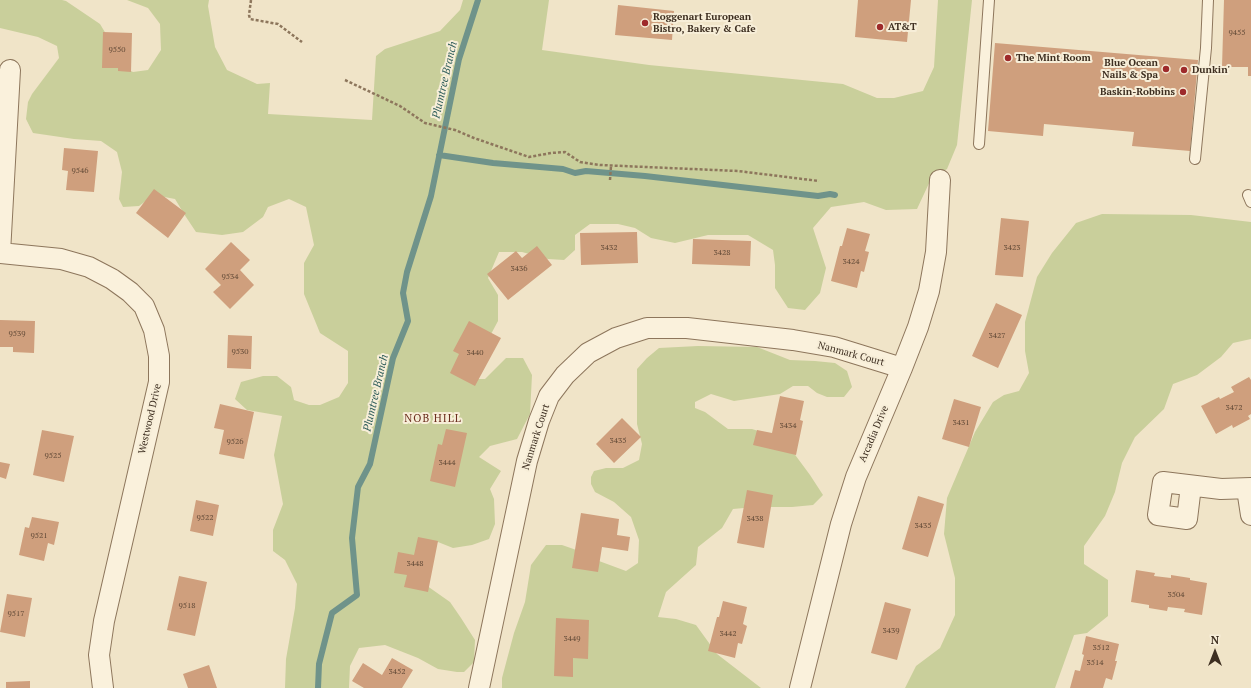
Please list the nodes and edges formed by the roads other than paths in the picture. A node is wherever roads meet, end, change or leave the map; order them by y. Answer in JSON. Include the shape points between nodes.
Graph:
{"nodes":[{"id":1,"x":989,"y":0,"type":"edge"},
{"id":2,"x":1208,"y":0,"type":"edge"},
{"id":3,"x":10,"y":70,"type":"dead end"},
{"id":4,"x":979,"y":144,"type":"dead end"},
{"id":5,"x":1195,"y":159,"type":"dead end"},
{"id":6,"x":940,"y":180,"type":"dead end"},
{"id":7,"x":0,"y":253,"type":"edge"},
{"id":8,"x":902,"y":368,"type":"junction"},
{"id":9,"x":1191,"y":486,"type":"dead end"},
{"id":10,"x":1249,"y":488,"type":"edge"},
{"id":11,"x":1251,"y":515,"type":"edge"},
{"id":12,"x":103,"y":688,"type":"edge"},
{"id":13,"x":479,"y":688,"type":"edge"},
{"id":14,"x":800,"y":688,"type":"edge"}],
"edges":[{"from":1,"to":4,"type":"lane"},
{"from":2,"to":5,"type":"lane"},
{"from":3,"to":7,"type":"street"},
{"from":6,"to":8,"type":"street","name":"Arcadia Drive","via":[[936,252],[929,291]]},
{"from":7,"to":12,"type":"street","name":"Westwood Drive","via":[[61,259],[89,267],[130,292],[144,306],[154,330],[159,356],[159,382],[104,621],[99,655]]},
{"from":8,"to":13,"type":"street","name":"Nanmark Court","via":[[834,347],[687,328],[647,328],[616,338],[588,353],[565,374],[549,396],[539,421],[527,461]]},
{"from":8,"to":14,"type":"street","name":"Arcadia Drive","via":[[856,477],[841,524]]},
{"from":9,"to":10,"type":"street"},
{"from":10,"to":11,"type":"street"}]}
